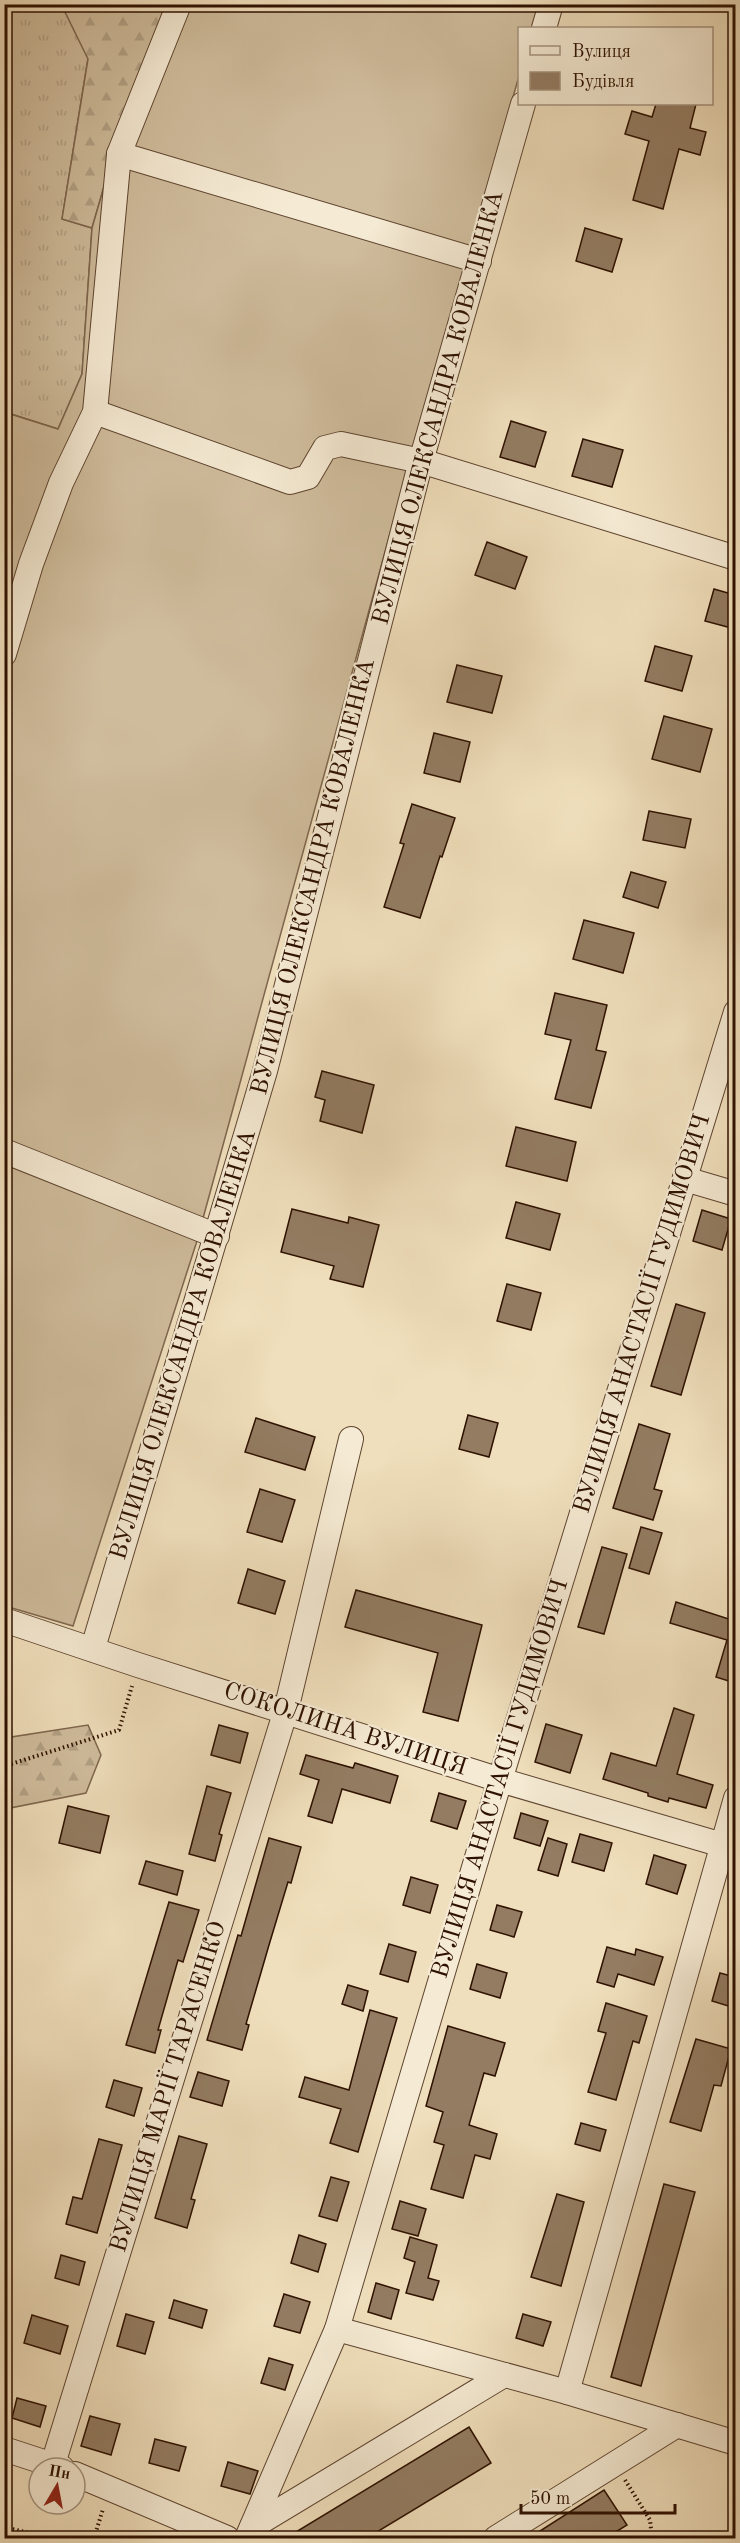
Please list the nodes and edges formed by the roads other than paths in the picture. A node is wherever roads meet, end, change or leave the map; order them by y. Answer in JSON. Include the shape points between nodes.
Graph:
{"nodes":[{"id":1,"x":179,"y":4,"type":"edge"},
{"id":2,"x":551,"y":4,"type":"edge"},
{"id":3,"x":544,"y":27,"type":"edge"},
{"id":4,"x":523,"y":105,"type":"edge"},
{"id":5,"x":119,"y":154,"type":"junction"},
{"id":6,"x":479,"y":261,"type":"junction"},
{"id":7,"x":95,"y":412,"type":"junction"},
{"id":8,"x":421,"y":461,"type":"junction"},
{"id":9,"x":735,"y":558,"type":"edge"},
{"id":10,"x":4,"y":654,"type":"edge"},
{"id":11,"x":735,"y":1012,"type":"edge"},
{"id":12,"x":4,"y":1151,"type":"edge"},
{"id":13,"x":685,"y":1179,"type":"junction"},
{"id":14,"x":735,"y":1194,"type":"edge"},
{"id":15,"x":217,"y":1236,"type":"junction"},
{"id":16,"x":351,"y":1439,"type":"dead end"},
{"id":17,"x":4,"y":1620,"type":"edge"},
{"id":18,"x":93,"y":1648,"type":"junction"},
{"id":19,"x":286,"y":1710,"type":"junction"},
{"id":20,"x":500,"y":1780,"type":"junction"},
{"id":21,"x":735,"y":1798,"type":"edge"},
{"id":22,"x":728,"y":1846,"type":"edge"},
{"id":23,"x":337,"y":2329,"type":"junction"},
{"id":24,"x":504,"y":2375,"type":"junction"},
{"id":25,"x":567,"y":2392,"type":"junction"},
{"id":26,"x":677,"y":2425,"type":"junction"},
{"id":27,"x":735,"y":2443,"type":"edge"},
{"id":28,"x":4,"y":2449,"type":"edge"},
{"id":29,"x":27,"y":2456,"type":"edge"},
{"id":30,"x":60,"y":2456,"type":"edge"},
{"id":31,"x":87,"y":2479,"type":"edge"},
{"id":32,"x":250,"y":2533,"type":"edge"},
{"id":33,"x":227,"y":2538,"type":"edge"},
{"id":34,"x":496,"y":2538,"type":"edge"}],
"edges":[{"from":1,"to":5,"type":"street"},
{"from":2,"to":3,"type":"street"},
{"from":4,"to":6,"type":"street","name":"ВУЛИЦЯ ОЛЕКСАНДРА КОВАЛЕНКА"},
{"from":5,"to":6,"type":"street"},
{"from":5,"to":7,"type":"street"},
{"from":6,"to":8,"type":"street","name":"ВУЛИЦЯ ОЛЕКСАНДРА КОВАЛЕНКА"},
{"from":7,"to":8,"type":"street","via":[[290,482],[308,477],[325,448],[341,444]]},
{"from":7,"to":10,"type":"street","via":[[61,483]]},
{"from":8,"to":9,"type":"street"},
{"from":8,"to":15,"type":"street","name":"ВУЛИЦЯ ОЛЕКСАНДРА КОВАЛЕНКА","via":[[265,1071]]},
{"from":11,"to":13,"type":"street","name":"ВУЛИЦЯ АНАСТАСІЇ ГУДИМОВИЧ"},
{"from":12,"to":15,"type":"street"},
{"from":13,"to":14,"type":"street"},
{"from":13,"to":20,"type":"street","name":"ВУЛИЦЯ АНАСТАСІЇ ГУДИМОВИЧ"},
{"from":15,"to":18,"type":"street","name":"ВУЛИЦЯ ОЛЕКСАНДРА КОВАЛЕНКА"},
{"from":16,"to":19,"type":"street","name":"ВУЛИЦЯ МАРІЇ ТАРАСЕНКО"},
{"from":17,"to":18,"type":"street","name":"СОКОЛИНА ВУЛИЦЯ"},
{"from":18,"to":19,"type":"street","name":"СОКОЛИНА ВУЛИЦЯ"},
{"from":19,"to":20,"type":"street","name":"СОКОЛИНА ВУЛИЦЯ"},
{"from":19,"to":30,"type":"street","name":"ВУЛИЦЯ МАРІЇ ТАРАСЕНКО"},
{"from":20,"to":22,"type":"street","name":"СОКОЛИНА ВУЛИЦЯ"},
{"from":20,"to":23,"type":"street","name":"ВУЛИЦЯ АНАСТАСІЇ ГУДИМОВИЧ"},
{"from":21,"to":22,"type":"street"},
{"from":22,"to":25,"type":"street"},
{"from":23,"to":24,"type":"street"},
{"from":23,"to":32,"type":"street","name":"ВУЛИЦЯ АНАСТАСІЇ ГУДИМОВИЧ"},
{"from":24,"to":25,"type":"street"},
{"from":24,"to":32,"type":"street"},
{"from":25,"to":26,"type":"street"},
{"from":26,"to":27,"type":"street"},
{"from":26,"to":34,"type":"street"},
{"from":28,"to":29,"type":"street"},
{"from":31,"to":33,"type":"street"}]}
